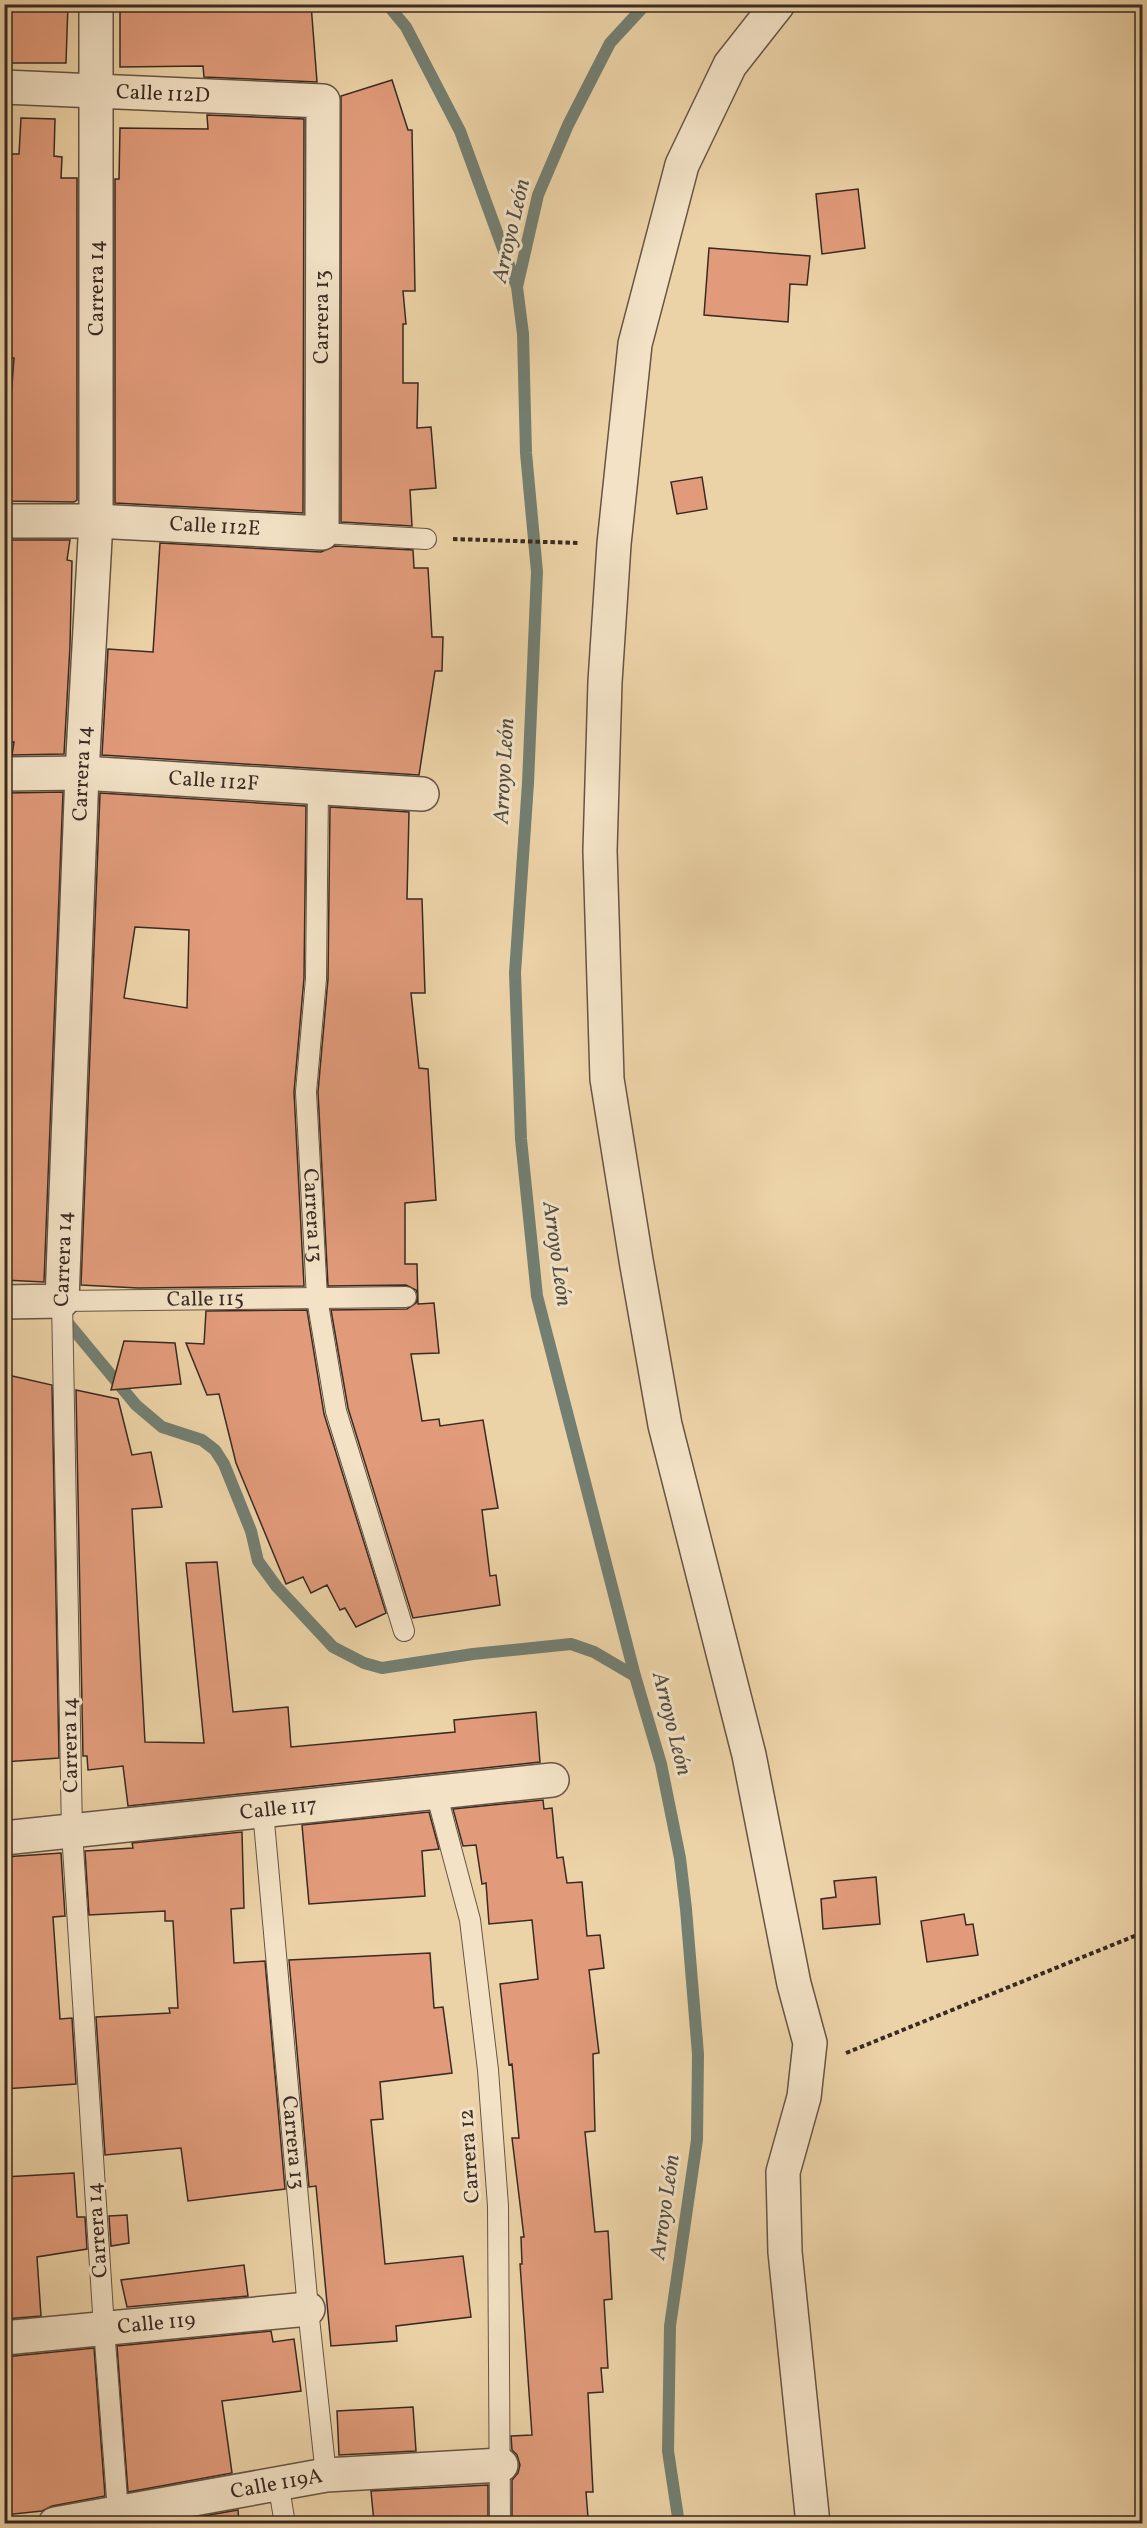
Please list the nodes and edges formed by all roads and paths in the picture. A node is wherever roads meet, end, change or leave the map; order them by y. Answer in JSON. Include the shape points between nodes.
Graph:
{"nodes":[{"id":1,"x":96,"y":4,"type":"edge"},
{"id":2,"x":778,"y":4,"type":"edge"},
{"id":3,"x":4,"y":87,"type":"edge"},
{"id":4,"x":97,"y":93,"type":"junction"},
{"id":5,"x":323,"y":101,"type":"joint"},
{"id":6,"x":4,"y":521,"type":"edge"},
{"id":7,"x":96,"y":521,"type":"junction"},
{"id":8,"x":322,"y":533,"type":"junction"},
{"id":9,"x":426,"y":539,"type":"dead end"},
{"id":10,"x":452,"y":539,"type":"dead end"},
{"id":11,"x":588,"y":544,"type":"dead end"},
{"id":12,"x":82,"y":773,"type":"junction"},
{"id":13,"x":4,"y":774,"type":"edge"},
{"id":14,"x":318,"y":788,"type":"junction"},
{"id":15,"x":422,"y":794,"type":"dead end"},
{"id":16,"x":406,"y":1296,"type":"dead end"},
{"id":17,"x":317,"y":1298,"type":"junction"},
{"id":18,"x":62,"y":1301,"type":"junction"},
{"id":19,"x":4,"y":1302,"type":"edge"},
{"id":20,"x":404,"y":1631,"type":"dead end"},
{"id":21,"x":552,"y":1780,"type":"dead end"},
{"id":22,"x":436,"y":1791,"type":"junction"},
{"id":23,"x":263,"y":1811,"type":"junction"},
{"id":24,"x":72,"y":1832,"type":"junction"},
{"id":25,"x":4,"y":1838,"type":"edge"},
{"id":26,"x":1143,"y":1933,"type":"edge"},
{"id":27,"x":808,"y":2068,"type":"junction"},
{"id":28,"x":308,"y":2309,"type":"junction"},
{"id":29,"x":104,"y":2328,"type":"junction"},
{"id":30,"x":4,"y":2338,"type":"edge"},
{"id":31,"x":501,"y":2465,"type":"junction"},
{"id":32,"x":326,"y":2475,"type":"junction"},
{"id":33,"x":278,"y":2482,"type":"junction"},
{"id":34,"x":118,"y":2512,"type":"junction"},
{"id":35,"x":55,"y":2523,"type":"edge"},
{"id":36,"x":285,"y":2523,"type":"edge"},
{"id":37,"x":500,"y":2523,"type":"edge"},
{"id":38,"x":813,"y":2523,"type":"edge"}],
"edges":[{"from":1,"to":4,"type":"street","name":"Carrera 14"},
{"from":2,"to":27,"type":"street","via":[[730,65],[682,165],[635,344],[614,544],[600,851],[607,1079],[636,1260],[665,1425],[749,1755],[794,1984],[810,2043]]},
{"from":3,"to":4,"type":"street","name":"Calle 112D"},
{"from":4,"to":5,"type":"street","name":"Calle 112D"},
{"from":4,"to":7,"type":"street","name":"Carrera 14"},
{"from":5,"to":8,"type":"street","name":"Carrera 13"},
{"from":6,"to":7,"type":"street","name":"Calle 112E"},
{"from":7,"to":8,"type":"street","name":"Calle 112E"},
{"from":7,"to":12,"type":"street","name":"Carrera 14"},
{"from":8,"to":9,"type":"lane","name":"Calle 112E"},
{"from":10,"to":11,"type":"path"},
{"from":12,"to":13,"type":"street","name":"Calle 112F"},
{"from":12,"to":14,"type":"street","name":"Calle 112F"},
{"from":12,"to":18,"type":"street","name":"Carrera 14"},
{"from":14,"to":15,"type":"street","name":"Calle 112F"},
{"from":14,"to":17,"type":"lane","name":"Carrera 13","via":[[316,979],[306,1092]]},
{"from":16,"to":17,"type":"lane","name":"Calle 115"},
{"from":17,"to":18,"type":"lane","name":"Calle 115"},
{"from":17,"to":20,"type":"lane","name":"Carrera 13","via":[[336,1411]]},
{"from":18,"to":19,"type":"street","name":"Calle 115"},
{"from":18,"to":24,"type":"lane","name":"Carrera 14"},
{"from":21,"to":22,"type":"street","name":"Calle 117"},
{"from":22,"to":23,"type":"street","name":"Calle 117"},
{"from":22,"to":31,"type":"lane","name":"Carrera 12","via":[[470,1920],[488,2070],[498,2206]]},
{"from":23,"to":24,"type":"street","name":"Calle 117"},
{"from":23,"to":28,"type":"lane","name":"Carrera 13"},
{"from":24,"to":25,"type":"street","name":"Calle 117"},
{"from":24,"to":29,"type":"lane","name":"Carrera 14"},
{"from":26,"to":27,"type":"path"},
{"from":27,"to":38,"type":"street","via":[[783,2172],[785,2252]]},
{"from":28,"to":29,"type":"street","name":"Calle 119"},
{"from":28,"to":32,"type":"lane","name":"Carrera 13"},
{"from":29,"to":30,"type":"street","name":"Calle 119"},
{"from":29,"to":34,"type":"lane","name":"Carrera 14"},
{"from":31,"to":32,"type":"street","name":"Calle 119A"},
{"from":31,"to":37,"type":"lane","name":"Carrera 12"},
{"from":32,"to":33,"type":"street","name":"Calle 119A"},
{"from":33,"to":34,"type":"street","name":"Calle 119A"},
{"from":33,"to":36,"type":"lane"},
{"from":34,"to":35,"type":"street","name":"Calle 119A"}]}
